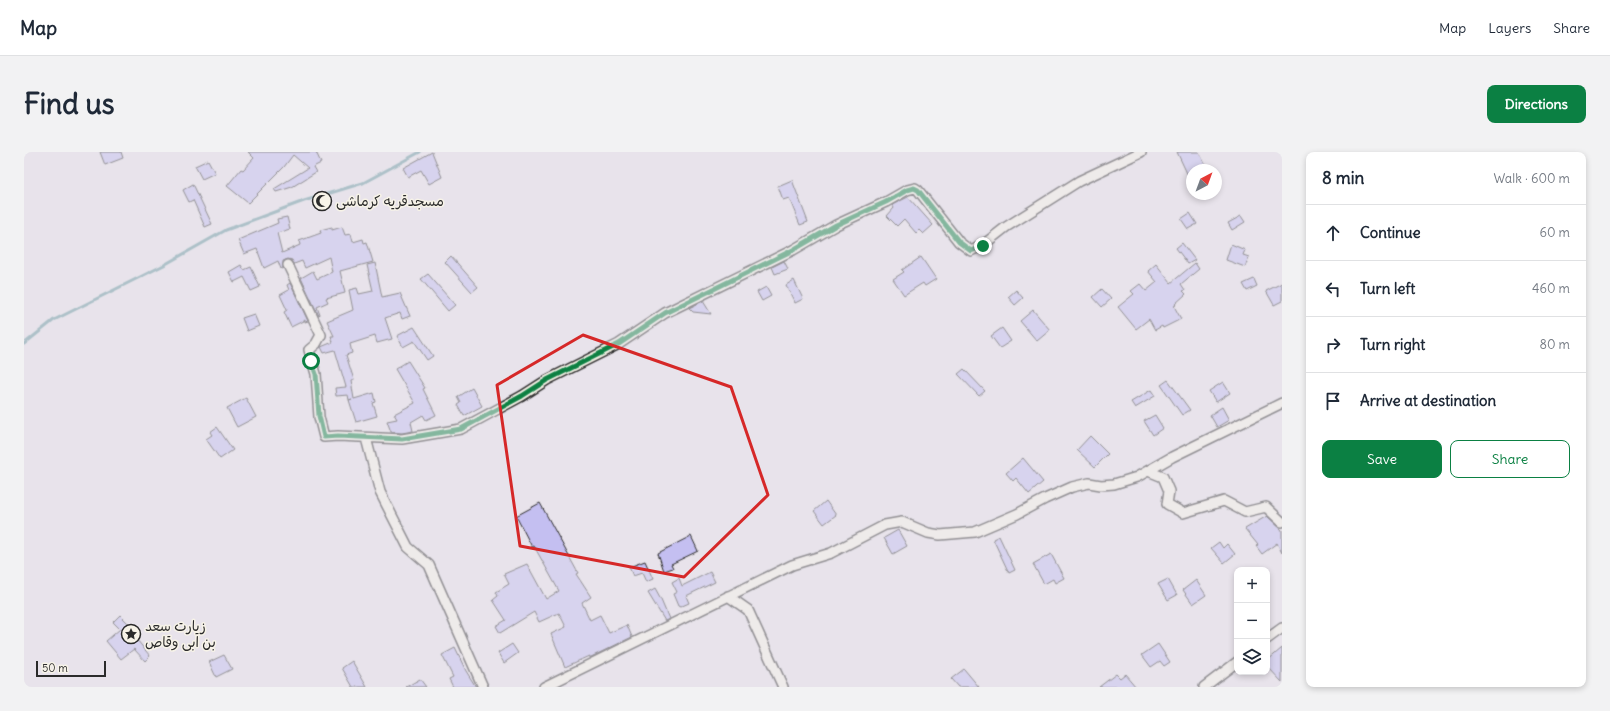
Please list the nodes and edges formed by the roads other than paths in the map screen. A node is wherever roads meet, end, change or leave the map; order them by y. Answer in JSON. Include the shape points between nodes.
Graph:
{"nodes":[{"id":1,"x":1141,"y":152,"type":"edge"},
{"id":2,"x":288,"y":265,"type":"dead end"},
{"id":3,"x":1282,"y":403,"type":"edge"},
{"id":4,"x":366,"y":438,"type":"junction"},
{"id":5,"x":1148,"y":471,"type":"junction"},
{"id":6,"x":1282,"y":522,"type":"edge"},
{"id":7,"x":728,"y":596,"type":"junction"},
{"id":8,"x":1282,"y":628,"type":"edge"},
{"id":9,"x":1270,"y":637,"type":"edge"},
{"id":10,"x":1234,"y":664,"type":"edge"},
{"id":11,"x":483,"y":687,"type":"edge"},
{"id":12,"x":544,"y":687,"type":"edge"},
{"id":13,"x":783,"y":687,"type":"edge"},
{"id":14,"x":1204,"y":687,"type":"edge"}],
"edges":[{"from":1,"to":4,"type":"street","via":[[1079,181],[1006,227],[983,246],[971,251],[959,242],[918,190],[907,190],[665,313],[619,344],[547,380],[461,429],[402,439]]},
{"from":2,"to":4,"type":"street","via":[[321,335],[309,350],[316,374],[319,416],[324,437]]},
{"from":3,"to":5,"type":"street"},
{"from":4,"to":11,"type":"street","via":[[380,492],[408,547],[429,565]]},
{"from":5,"to":6,"type":"street","via":[[1163,477],[1169,492],[1167,504],[1183,513],[1224,501],[1245,512],[1266,507]]},
{"from":5,"to":7,"type":"street","via":[[1114,484],[1089,483],[1072,487],[975,532],[940,535],[902,522],[885,525],[831,553],[792,565]]},
{"from":7,"to":12,"type":"street"},
{"from":7,"to":13,"type":"street","via":[[748,610]]},
{"from":8,"to":9,"type":"street"},
{"from":10,"to":14,"type":"street"}]}
